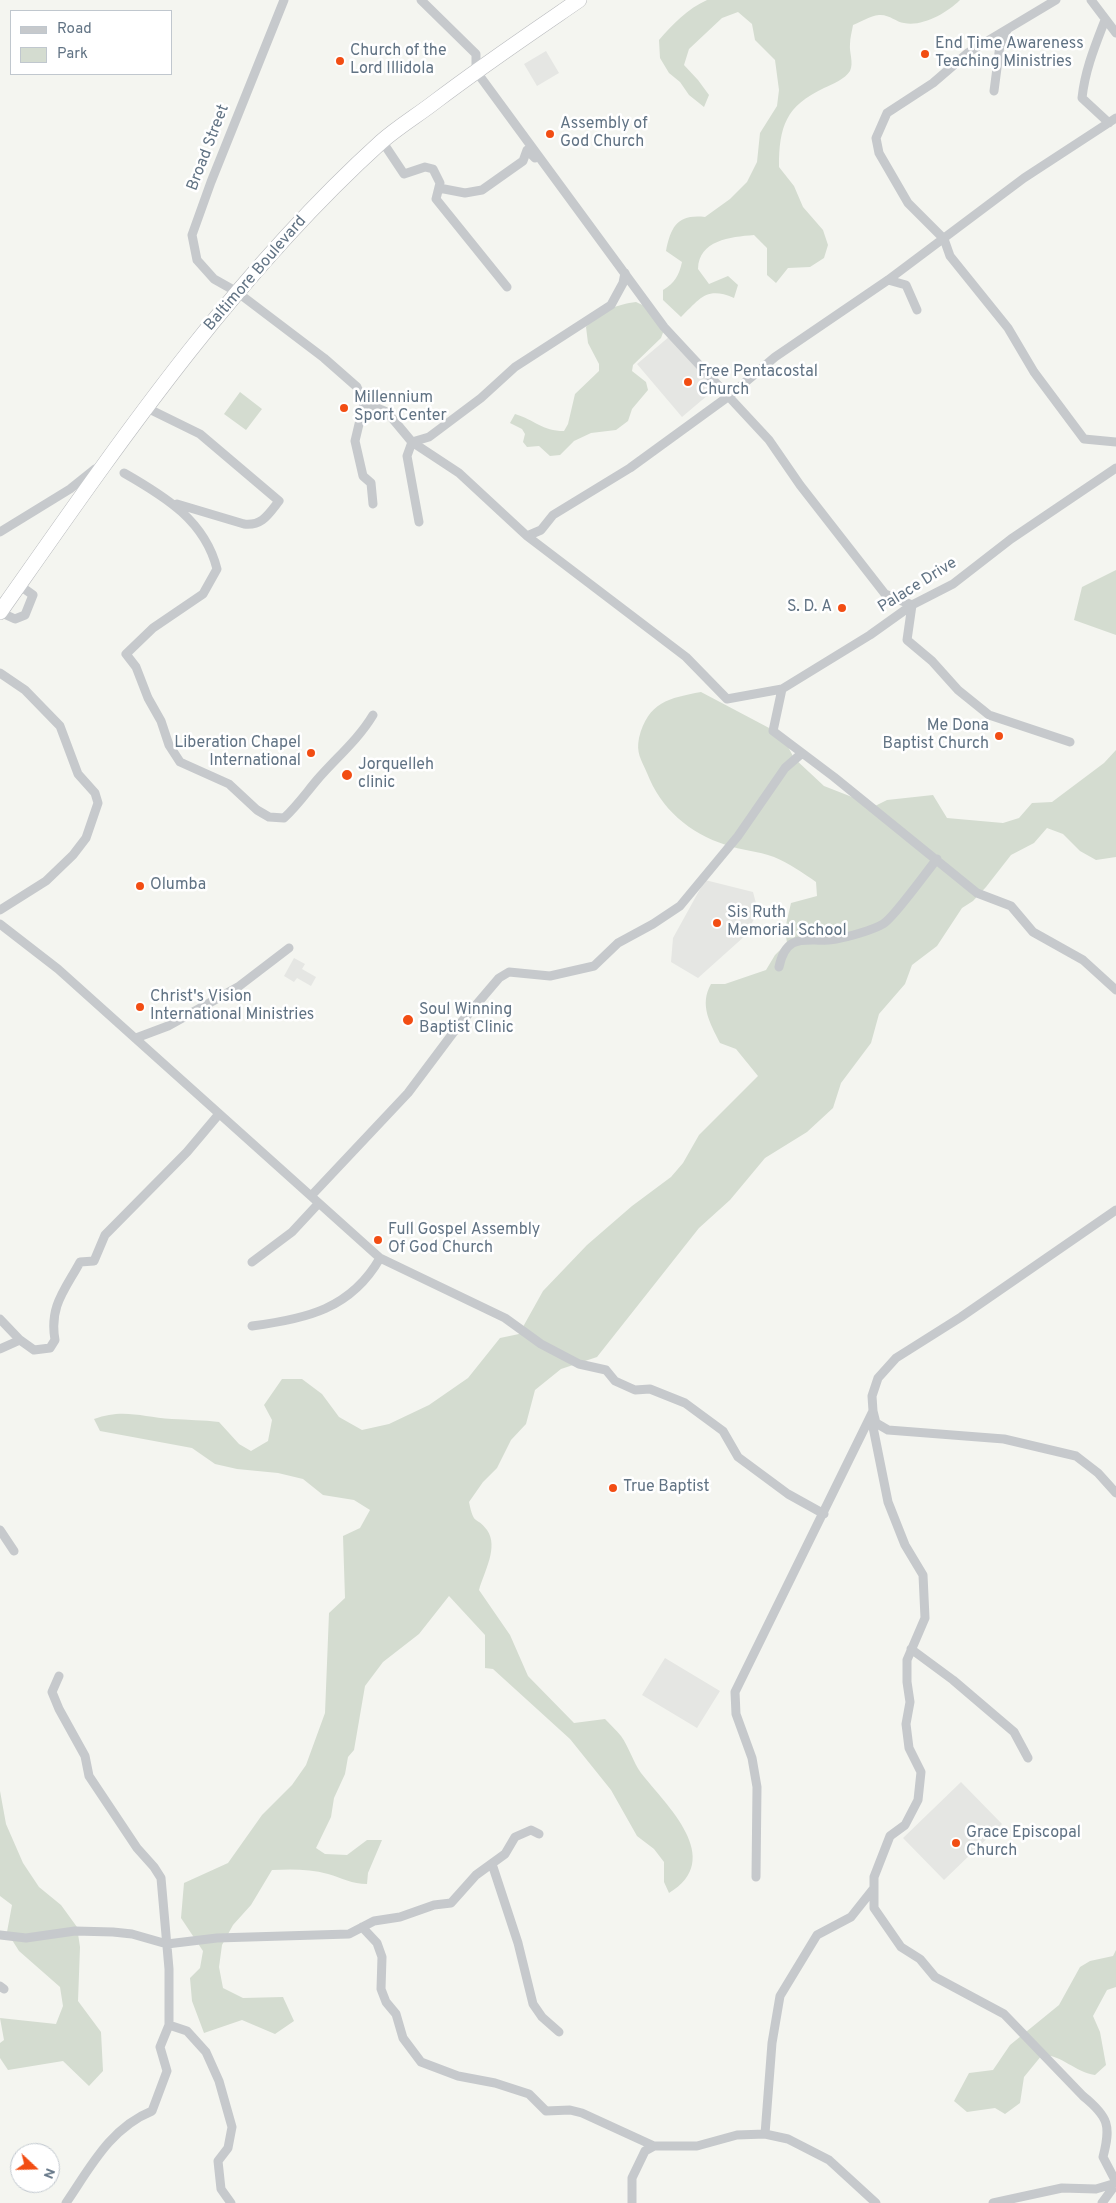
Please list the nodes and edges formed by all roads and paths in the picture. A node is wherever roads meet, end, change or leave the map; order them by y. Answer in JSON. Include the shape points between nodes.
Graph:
{"nodes":[{"id":1,"x":284,"y":0,"type":"edge"},
{"id":2,"x":421,"y":0,"type":"edge"},
{"id":3,"x":578,"y":0,"type":"edge"},
{"id":4,"x":1056,"y":0,"type":"edge"},
{"id":5,"x":1091,"y":0,"type":"edge"},
{"id":6,"x":1105,"y":20,"type":"junction"},
{"id":7,"x":1007,"y":30,"type":"junction"},
{"id":8,"x":1116,"y":33,"type":"edge"},
{"id":9,"x":476,"y":71,"type":"junction"},
{"id":10,"x":994,"y":91,"type":"dead end"},
{"id":11,"x":1112,"y":121,"type":"edge"},
{"id":12,"x":382,"y":141,"type":"junction"},
{"id":13,"x":553,"y":177,"type":"junction"},
{"id":14,"x":439,"y":188,"type":"junction"},
{"id":15,"x":944,"y":239,"type":"junction"},
{"id":16,"x":888,"y":280,"type":"junction"},
{"id":17,"x":507,"y":287,"type":"dead end"},
{"id":18,"x":236,"y":292,"type":"junction"},
{"id":19,"x":642,"y":297,"type":"junction"},
{"id":20,"x":917,"y":310,"type":"dead end"},
{"id":21,"x":729,"y":396,"type":"junction"},
{"id":22,"x":364,"y":402,"type":"junction"},
{"id":23,"x":147,"y":408,"type":"junction"},
{"id":24,"x":412,"y":442,"type":"junction"},
{"id":25,"x":1116,"y":442,"type":"edge"},
{"id":26,"x":109,"y":459,"type":"junction"},
{"id":27,"x":1116,"y":468,"type":"edge"},
{"id":28,"x":124,"y":474,"type":"dead end"},
{"id":29,"x":172,"y":502,"type":"junction"},
{"id":30,"x":373,"y":504,"type":"dead end"},
{"id":31,"x":419,"y":522,"type":"dead end"},
{"id":32,"x":0,"y":532,"type":"edge"},
{"id":33,"x":527,"y":536,"type":"junction"},
{"id":34,"x":19,"y":585,"type":"junction"},
{"id":35,"x":912,"y":605,"type":"junction"},
{"id":36,"x":0,"y":612,"type":"edge"},
{"id":37,"x":0,"y":673,"type":"edge"},
{"id":38,"x":782,"y":689,"type":"junction"},
{"id":39,"x":373,"y":715,"type":"dead end"},
{"id":40,"x":1070,"y":742,"type":"dead end"},
{"id":41,"x":801,"y":754,"type":"junction"},
{"id":42,"x":937,"y":859,"type":"junction"},
{"id":43,"x":0,"y":910,"type":"edge"},
{"id":44,"x":0,"y":924,"type":"edge"},
{"id":45,"x":288,"y":948,"type":"dead end"},
{"id":46,"x":779,"y":967,"type":"dead end"},
{"id":47,"x":1116,"y":990,"type":"edge"},
{"id":48,"x":136,"y":1038,"type":"junction"},
{"id":49,"x":219,"y":1114,"type":"junction"},
{"id":50,"x":311,"y":1196,"type":"junction"},
{"id":51,"x":318,"y":1204,"type":"junction"},
{"id":52,"x":1116,"y":1210,"type":"edge"},
{"id":53,"x":380,"y":1258,"type":"junction"},
{"id":54,"x":252,"y":1262,"type":"dead end"},
{"id":55,"x":0,"y":1319,"type":"edge"},
{"id":56,"x":252,"y":1326,"type":"dead end"},
{"id":57,"x":20,"y":1340,"type":"junction"},
{"id":58,"x":0,"y":1349,"type":"edge"},
{"id":59,"x":873,"y":1411,"type":"junction"},
{"id":60,"x":876,"y":1423,"type":"junction"},
{"id":61,"x":1116,"y":1493,"type":"edge"},
{"id":62,"x":824,"y":1514,"type":"junction"},
{"id":63,"x":0,"y":1530,"type":"edge"},
{"id":64,"x":14,"y":1551,"type":"dead end"},
{"id":65,"x":911,"y":1649,"type":"junction"},
{"id":66,"x":59,"y":1676,"type":"dead end"},
{"id":67,"x":1028,"y":1758,"type":"dead end"},
{"id":68,"x":538,"y":1834,"type":"dead end"},
{"id":69,"x":492,"y":1864,"type":"junction"},
{"id":70,"x":756,"y":1877,"type":"dead end"},
{"id":71,"x":874,"y":1888,"type":"junction"},
{"id":72,"x":362,"y":1928,"type":"junction"},
{"id":73,"x":0,"y":1935,"type":"edge"},
{"id":74,"x":167,"y":1944,"type":"junction"},
{"id":75,"x":169,"y":2025,"type":"junction"},
{"id":76,"x":559,"y":2032,"type":"dead end"},
{"id":77,"x":764,"y":2134,"type":"junction"},
{"id":78,"x":654,"y":2146,"type":"junction"},
{"id":79,"x":1116,"y":2183,"type":"edge"},
{"id":80,"x":66,"y":2203,"type":"edge"},
{"id":81,"x":230,"y":2203,"type":"edge"},
{"id":82,"x":632,"y":2203,"type":"edge"},
{"id":83,"x":876,"y":2203,"type":"edge"},
{"id":84,"x":993,"y":2203,"type":"edge"},
{"id":85,"x":1102,"y":2203,"type":"edge"}],
"edges":[{"from":1,"to":18,"type":"street","name":"Broad Street","via":[[192,235],[197,260],[214,279]]},
{"from":2,"to":9,"type":"street","via":[[476,54]]},
{"from":3,"to":9,"type":"highway","name":"Baltimore Boulevard"},
{"from":4,"to":7,"type":"street"},
{"from":5,"to":6,"type":"street"},
{"from":6,"to":8,"type":"street"},
{"from":6,"to":11,"type":"street","via":[[1086,70],[1082,98]]},
{"from":7,"to":10,"type":"street","via":[[1000,45]]},
{"from":7,"to":15,"type":"street","via":[[970,52],[933,83],[887,113],[876,138],[879,153],[908,203]]},
{"from":9,"to":12,"type":"highway","name":"Baltimore Boulevard"},
{"from":9,"to":13,"type":"street"},
{"from":11,"to":15,"type":"street","via":[[1032,173]]},
{"from":12,"to":14,"type":"street","via":[[404,174],[424,166],[430,167],[440,183]]},
{"from":12,"to":18,"type":"highway","name":"Baltimore Boulevard","via":[[280,241]]},
{"from":13,"to":14,"type":"street","via":[[527,150],[523,160],[482,190],[465,192]]},
{"from":13,"to":19,"type":"street"},
{"from":14,"to":17,"type":"street","via":[[436,200]]},
{"from":15,"to":16,"type":"street"},
{"from":15,"to":25,"type":"street","via":[[950,256],[1008,328],[1034,372],[1084,439]]},
{"from":16,"to":20,"type":"street","via":[[906,285]]},
{"from":16,"to":21,"type":"street","via":[[775,357]]},
{"from":18,"to":22,"type":"street","name":"Broad Street","via":[[324,358],[357,387]]},
{"from":18,"to":23,"type":"highway","name":"Baltimore Boulevard"},
{"from":19,"to":21,"type":"street","via":[[682,347]]},
{"from":19,"to":24,"type":"street","via":[[625,273],[611,306],[515,367],[482,398],[429,437]]},
{"from":21,"to":33,"type":"street","via":[[630,468],[553,515],[541,530]]},
{"from":21,"to":35,"type":"street","via":[[769,440],[885,594]]},
{"from":22,"to":24,"type":"street","via":[[387,412]]},
{"from":22,"to":30,"type":"street","via":[[355,441],[363,476],[371,483]]},
{"from":23,"to":26,"type":"highway","name":"Baltimore Boulevard"},
{"from":23,"to":29,"type":"street","via":[[200,434],[279,501],[265,519],[254,525]]},
{"from":24,"to":31,"type":"street","via":[[407,456]]},
{"from":24,"to":33,"type":"street","via":[[459,473]]},
{"from":26,"to":32,"type":"street","via":[[70,489]]},
{"from":26,"to":34,"type":"highway","name":"Baltimore Boulevard"},
{"from":27,"to":35,"type":"street","name":"Palace Drive","via":[[1011,539],[953,584]]},
{"from":28,"to":29,"type":"street"},
{"from":29,"to":39,"type":"street","via":[[203,535],[213,550],[218,569],[203,594],[153,628],[126,654],[136,668],[169,745],[180,762],[229,784],[257,810],[270,817],[284,818]]},
{"from":33,"to":38,"type":"street","via":[[686,657],[727,699]]},
{"from":34,"to":36,"type":"highway","name":"Baltimore Boulevard"},
{"from":34,"to":36,"type":"street","via":[[33,595],[26,614],[15,619]]},
{"from":35,"to":38,"type":"street","name":"Palace Drive"},
{"from":35,"to":40,"type":"street","via":[[906,640],[932,661],[958,690],[989,715]]},
{"from":37,"to":43,"type":"street","via":[[25,690],[60,726],[78,774],[95,793],[98,803],[86,838],[73,855],[46,881]]},
{"from":38,"to":41,"type":"street","via":[[773,731]]},
{"from":41,"to":42,"type":"street"},
{"from":41,"to":50,"type":"street","via":[[785,768],[738,836],[680,906],[618,942],[594,966],[550,976],[509,972],[498,978],[408,1093]]},
{"from":42,"to":46,"type":"street","via":[[884,924],[835,939],[805,939],[790,945],[782,953]]},
{"from":42,"to":47,"type":"street","via":[[977,893],[1011,906],[1033,932],[1083,960]]},
{"from":44,"to":48,"type":"street","via":[[58,969]]},
{"from":45,"to":48,"type":"street","via":[[238,986],[168,1026]]},
{"from":48,"to":49,"type":"street"},
{"from":49,"to":50,"type":"street"},
{"from":49,"to":57,"type":"street","via":[[187,1152],[106,1235],[94,1261],[80,1262],[62,1293],[52,1322],[55,1340],[50,1348],[34,1350]]},
{"from":50,"to":51,"type":"street"},
{"from":51,"to":53,"type":"street"},
{"from":51,"to":54,"type":"street","via":[[292,1232]]},
{"from":52,"to":59,"type":"street","via":[[984,1302],[896,1358],[878,1378],[872,1396]]},
{"from":53,"to":56,"type":"street","via":[[370,1276],[350,1296],[313,1314]]},
{"from":53,"to":62,"type":"street","via":[[505,1318],[541,1344],[579,1364],[606,1370],[615,1381],[635,1390],[650,1389],[684,1403],[723,1431],[738,1457],[788,1494]]},
{"from":55,"to":57,"type":"street"},
{"from":57,"to":58,"type":"street"},
{"from":59,"to":60,"type":"street"},
{"from":59,"to":62,"type":"street"},
{"from":60,"to":61,"type":"street","via":[[888,1430],[1004,1439],[1076,1456]]},
{"from":60,"to":65,"type":"street","via":[[873,1427],[888,1502],[923,1575],[925,1618]]},
{"from":62,"to":70,"type":"street","via":[[784,1588],[735,1692],[736,1714],[752,1758],[757,1787]]},
{"from":63,"to":64,"type":"street"},
{"from":65,"to":67,"type":"street","via":[[1014,1732]]},
{"from":65,"to":71,"type":"street","via":[[907,1660],[906,1682],[910,1702],[906,1724],[909,1748],[921,1772],[918,1800],[905,1825],[890,1836],[874,1877]]},
{"from":66,"to":74,"type":"street","via":[[52,1692],[85,1756],[88,1776],[160,1878]]},
{"from":68,"to":69,"type":"street","via":[[531,1830],[515,1838]]},
{"from":69,"to":72,"type":"street","via":[[476,1875],[451,1904],[434,1905]]},
{"from":69,"to":76,"type":"street","via":[[518,1943],[533,2004]]},
{"from":71,"to":77,"type":"street","via":[[851,1917],[818,1935],[780,1996],[772,2043]]},
{"from":71,"to":79,"type":"street","via":[[874,1908],[901,1947],[920,1959],[935,1977],[1004,2014],[1102,2114],[1109,2134],[1103,2157]]},
{"from":72,"to":74,"type":"street","via":[[349,1934],[217,1938]]},
{"from":72,"to":78,"type":"street","via":[[377,1943],[382,1957],[381,1989],[386,2002],[396,2014],[404,2038],[421,2062],[452,2074],[529,2094],[546,2110],[582,2113]]},
{"from":73,"to":74,"type":"street","via":[[26,1938],[74,1931],[112,1932]]},
{"from":74,"to":75,"type":"street"},
{"from":75,"to":80,"type":"street","via":[[160,2047],[167,2072],[152,2111],[137,2117],[102,2149]]},
{"from":75,"to":81,"type":"street","via":[[186,2030],[206,2052],[219,2081],[232,2127],[228,2148],[218,2161],[221,2189]]},
{"from":77,"to":78,"type":"street","via":[[737,2136],[697,2146]]},
{"from":77,"to":83,"type":"street","via":[[788,2139],[829,2160]]},
{"from":78,"to":82,"type":"street","via":[[645,2151],[637,2165],[632,2178]]},
{"from":79,"to":84,"type":"street","via":[[1096,2190],[1062,2188]]},
{"from":79,"to":85,"type":"street"}]}
